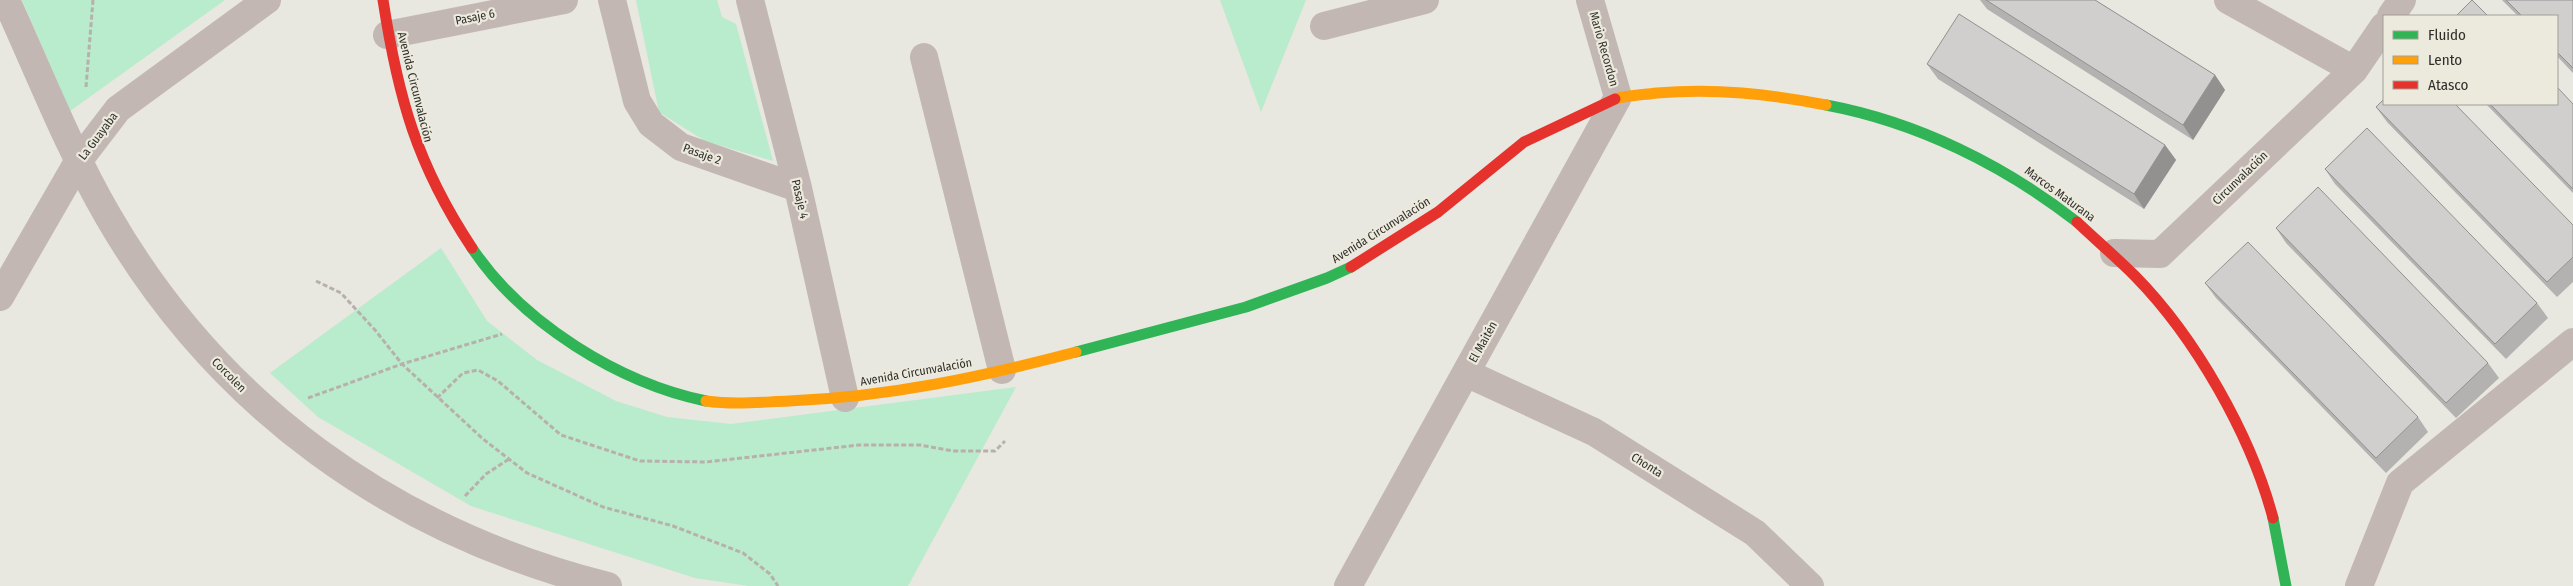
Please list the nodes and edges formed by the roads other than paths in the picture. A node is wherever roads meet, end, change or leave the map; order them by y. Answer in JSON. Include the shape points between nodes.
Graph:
{"nodes":[{"id":1,"x":6,"y":0,"type":"edge"},
{"id":2,"x":267,"y":0,"type":"edge"},
{"id":3,"x":383,"y":0,"type":"edge"},
{"id":4,"x":564,"y":0,"type":"edge"},
{"id":5,"x":612,"y":0,"type":"edge"},
{"id":6,"x":750,"y":0,"type":"edge"},
{"id":7,"x":1425,"y":0,"type":"edge"},
{"id":8,"x":1590,"y":0,"type":"edge"},
{"id":9,"x":2228,"y":0,"type":"edge"},
{"id":10,"x":2402,"y":0,"type":"edge"},
{"id":11,"x":2392,"y":15,"type":"edge"},
{"id":12,"x":1324,"y":26,"type":"dead end"},
{"id":13,"x":2383,"y":27,"type":"edge"},
{"id":14,"x":387,"y":35,"type":"junction"},
{"id":15,"x":924,"y":57,"type":"dead end"},
{"id":16,"x":2354,"y":70,"type":"junction"},
{"id":17,"x":1618,"y":97,"type":"junction"},
{"id":18,"x":79,"y":160,"type":"junction"},
{"id":19,"x":798,"y":188,"type":"junction"},
{"id":20,"x":2114,"y":253,"type":"junction"},
{"id":21,"x":0,"y":298,"type":"edge"},
{"id":22,"x":2573,"y":342,"type":"edge"},
{"id":23,"x":1002,"y":370,"type":"junction"},
{"id":24,"x":1466,"y":373,"type":"junction"},
{"id":25,"x":845,"y":398,"type":"junction"},
{"id":26,"x":608,"y":586,"type":"edge"},
{"id":27,"x":1348,"y":586,"type":"edge"},
{"id":28,"x":1810,"y":586,"type":"edge"},
{"id":29,"x":2286,"y":586,"type":"edge"},
{"id":30,"x":2359,"y":586,"type":"edge"}],
"edges":[{"from":1,"to":18,"type":"street","name":"Corcolen"},
{"from":2,"to":18,"type":"street","name":"La Guayaba","via":[[118,109]]},
{"from":3,"to":14,"type":"street","name":"Avenida Circunvalación"},
{"from":4,"to":14,"type":"street","name":"Pasaje 6"},
{"from":5,"to":19,"type":"street","name":"Pasaje 2","via":[[637,101],[651,124],[681,147]]},
{"from":6,"to":19,"type":"street","name":"Pasaje 4"},
{"from":7,"to":12,"type":"street"},
{"from":8,"to":17,"type":"street","name":"Mario Recordon"},
{"from":9,"to":16,"type":"street"},
{"from":10,"to":11,"type":"street"},
{"from":13,"to":16,"type":"street","name":"Circunvalación"},
{"from":14,"to":25,"type":"street","name":"Avenida Circunvalación","via":[[414,142],[445,210],[504,288],[541,322],[616,369],[671,391],[720,403]]},
{"from":15,"to":23,"type":"street"},
{"from":16,"to":20,"type":"street","name":"Circunvalación","via":[[2160,254]]},
{"from":17,"to":20,"type":"street","name":"Marcos Maturana","via":[[1679,91],[1740,91],[1800,98],[1860,111],[1918,129],[1974,154],[2024,182]]},
{"from":17,"to":23,"type":"street","name":"Avenida Circunvalación","via":[[1525,141],[1432,216],[1340,273],[1254,306]]},
{"from":17,"to":24,"type":"street","name":"El Maitén"},
{"from":18,"to":21,"type":"street","name":"La Guayaba"},
{"from":18,"to":26,"type":"street","name":"Corcolen","via":[[107,215],[178,318],[219,365],[320,455],[369,488],[437,526],[558,574]]},
{"from":19,"to":25,"type":"street","name":"Pasaje 4"},
{"from":20,"to":29,"type":"street","name":"Marcos Maturana","via":[[2188,340],[2219,388],[2265,492]]},
{"from":22,"to":30,"type":"street","via":[[2400,483]]},
{"from":23,"to":25,"type":"street","name":"Avenida Circunvalación","via":[[934,385]]},
{"from":24,"to":27,"type":"street","name":"El Maitén"},
{"from":24,"to":28,"type":"street","name":"Chonta","via":[[1594,432],[1755,532]]}]}
